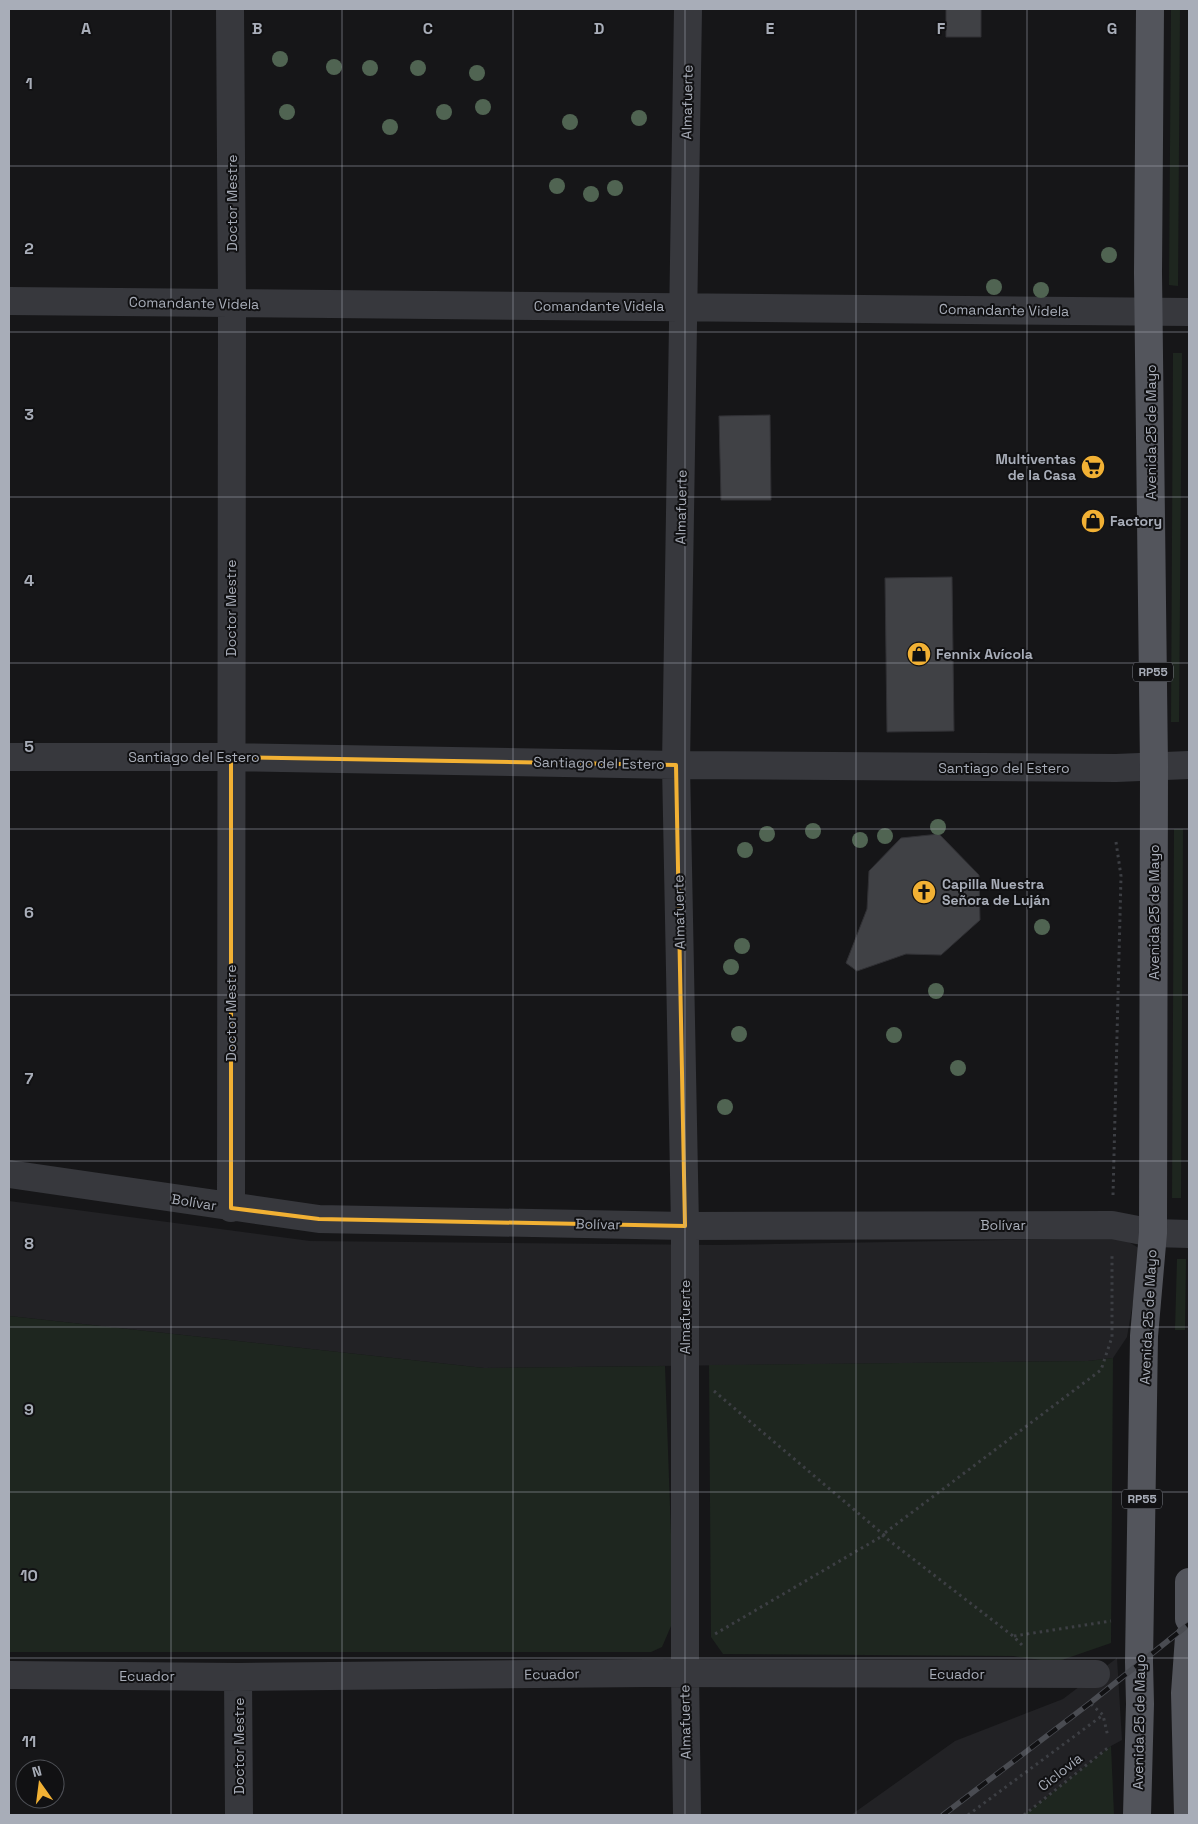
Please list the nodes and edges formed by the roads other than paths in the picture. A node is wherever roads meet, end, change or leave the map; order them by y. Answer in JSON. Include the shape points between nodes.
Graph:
{"nodes":[{"id":1,"x":230,"y":9,"type":"edge"},
{"id":2,"x":688,"y":9,"type":"edge"},
{"id":3,"x":1150,"y":9,"type":"edge"},
{"id":4,"x":9,"y":300,"type":"edge"},
{"id":5,"x":232,"y":303,"type":"junction"},
{"id":6,"x":684,"y":307,"type":"junction"},
{"id":7,"x":1150,"y":312,"type":"junction"},
{"id":8,"x":1189,"y":312,"type":"edge"},
{"id":9,"x":9,"y":757,"type":"edge"},
{"id":10,"x":231,"y":757,"type":"junction"},
{"id":11,"x":676,"y":765,"type":"junction"},
{"id":12,"x":1189,"y":765,"type":"edge"},
{"id":13,"x":1154,"y":766,"type":"junction"},
{"id":14,"x":9,"y":1174,"type":"edge"},
{"id":15,"x":231,"y":1208,"type":"junction"},
{"id":16,"x":685,"y":1226,"type":"junction"},
{"id":17,"x":1154,"y":1233,"type":"junction"},
{"id":18,"x":1189,"y":1234,"type":"edge"},
{"id":19,"x":1189,"y":1582,"type":"edge"},
{"id":20,"x":1189,"y":1619,"type":"edge"},
{"id":21,"x":1189,"y":1637,"type":"edge"},
{"id":22,"x":685,"y":1663,"type":"junction"},
{"id":23,"x":1096,"y":1674,"type":"dead end"},
{"id":24,"x":9,"y":1675,"type":"edge"},
{"id":25,"x":238,"y":1677,"type":"junction"},
{"id":26,"x":239,"y":1815,"type":"edge"},
{"id":27,"x":686,"y":1815,"type":"edge"},
{"id":28,"x":1137,"y":1815,"type":"edge"},
{"id":29,"x":1188,"y":1815,"type":"edge"}],
"edges":[{"from":1,"to":5,"type":"street","name":"Doctor Mestre"},
{"from":2,"to":6,"type":"street","name":"Almafuerte"},
{"from":3,"to":7,"type":"main road","name":"Avenida 25 de Mayo","number":"RP55"},
{"from":4,"to":5,"type":"street","name":"Comandante Videla"},
{"from":5,"to":6,"type":"street","name":"Comandante Videla"},
{"from":5,"to":10,"type":"street","name":"Doctor Mestre"},
{"from":6,"to":7,"type":"street","name":"Comandante Videla"},
{"from":6,"to":11,"type":"street","name":"Almafuerte"},
{"from":7,"to":8,"type":"street","name":"Comandante Videla"},
{"from":7,"to":13,"type":"main road","name":"Avenida 25 de Mayo","number":"RP55"},
{"from":9,"to":10,"type":"street","name":"Santiago del Estero"},
{"from":10,"to":11,"type":"street","name":"Santiago del Estero"},
{"from":10,"to":15,"type":"street","name":"Doctor Mestre"},
{"from":11,"to":13,"type":"street","name":"Santiago del Estero"},
{"from":11,"to":16,"type":"street","name":"Almafuerte"},
{"from":12,"to":13,"type":"street","name":"Santiago del Estero"},
{"from":13,"to":17,"type":"main road","name":"Avenida 25 de Mayo","number":"RP55"},
{"from":14,"to":15,"type":"street","name":"Bolívar"},
{"from":15,"to":16,"type":"street","name":"Bolívar","via":[[319,1219]]},
{"from":16,"to":17,"type":"street","name":"Bolívar","via":[[1112,1225]]},
{"from":16,"to":22,"type":"street","name":"Almafuerte"},
{"from":17,"to":18,"type":"street","name":"Bolívar"},
{"from":17,"to":28,"type":"main road","name":"Avenida 25 de Mayo","number":"RP55","via":[[1144,1336]]},
{"from":19,"to":20,"type":"main road"},
{"from":21,"to":29,"type":"main road","via":[[1185,1693]]},
{"from":22,"to":23,"type":"street","name":"Ecuador"},
{"from":22,"to":25,"type":"street","name":"Ecuador"},
{"from":22,"to":27,"type":"street","name":"Almafuerte"},
{"from":24,"to":25,"type":"street","name":"Ecuador"},
{"from":25,"to":26,"type":"street","name":"Doctor Mestre"}]}
